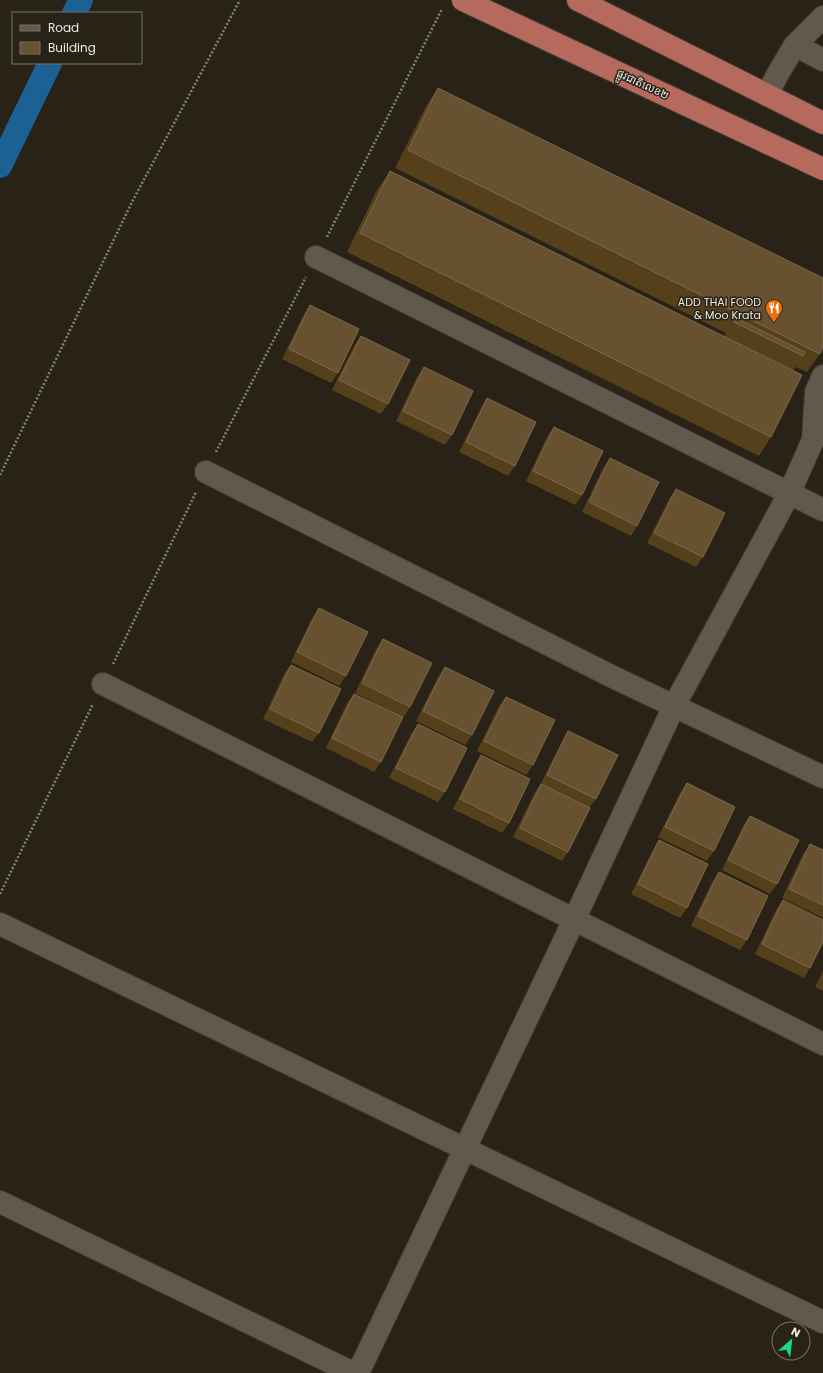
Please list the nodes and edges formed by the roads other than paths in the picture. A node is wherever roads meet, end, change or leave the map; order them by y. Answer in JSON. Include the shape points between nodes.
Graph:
{"nodes":[{"id":1,"x":578,"y":0,"type":"edge"},
{"id":2,"x":453,"y":4,"type":"edge"},
{"id":3,"x":823,"y":17,"type":"edge"},
{"id":4,"x":795,"y":45,"type":"junction"},
{"id":5,"x":823,"y":60,"type":"edge"},
{"id":6,"x":767,"y":95,"type":"junction"},
{"id":7,"x":823,"y":123,"type":"edge"},
{"id":8,"x":823,"y":169,"type":"edge"},
{"id":9,"x":316,"y":257,"type":"road end"},
{"id":10,"x":823,"y":376,"type":"edge"},
{"id":11,"x":818,"y":435,"type":"edge"},
{"id":12,"x":206,"y":472,"type":"road end"},
{"id":13,"x":789,"y":494,"type":"junction"},
{"id":14,"x":823,"y":510,"type":"edge"},
{"id":15,"x":103,"y":684,"type":"road end"},
{"id":16,"x":674,"y":706,"type":"junction"},
{"id":17,"x":823,"y":777,"type":"edge"},
{"id":18,"x":574,"y":920,"type":"junction"},
{"id":19,"x":0,"y":924,"type":"edge"},
{"id":20,"x":823,"y":1044,"type":"edge"},
{"id":21,"x":465,"y":1148,"type":"junction"},
{"id":22,"x":0,"y":1202,"type":"edge"},
{"id":23,"x":823,"y":1322,"type":"edge"},
{"id":24,"x":353,"y":1373,"type":"edge"},
{"id":25,"x":358,"y":1373,"type":"edge"}],
"edges":[{"from":1,"to":6,"type":"highway"},
{"from":2,"to":8,"type":"highway","name":"ផ្លូវជាតិលេខ២"},
{"from":3,"to":4,"type":"street"},
{"from":4,"to":5,"type":"street"},
{"from":4,"to":6,"type":"street"},
{"from":6,"to":7,"type":"highway"},
{"from":9,"to":13,"type":"street"},
{"from":10,"to":11,"type":"street","via":[[816,392]]},
{"from":11,"to":13,"type":"street"},
{"from":12,"to":16,"type":"street"},
{"from":13,"to":14,"type":"street"},
{"from":13,"to":16,"type":"street"},
{"from":15,"to":18,"type":"street"},
{"from":16,"to":17,"type":"street"},
{"from":16,"to":18,"type":"street"},
{"from":18,"to":20,"type":"street"},
{"from":18,"to":21,"type":"street"},
{"from":19,"to":21,"type":"street"},
{"from":21,"to":23,"type":"street"},
{"from":21,"to":25,"type":"street"},
{"from":22,"to":24,"type":"street"}]}
